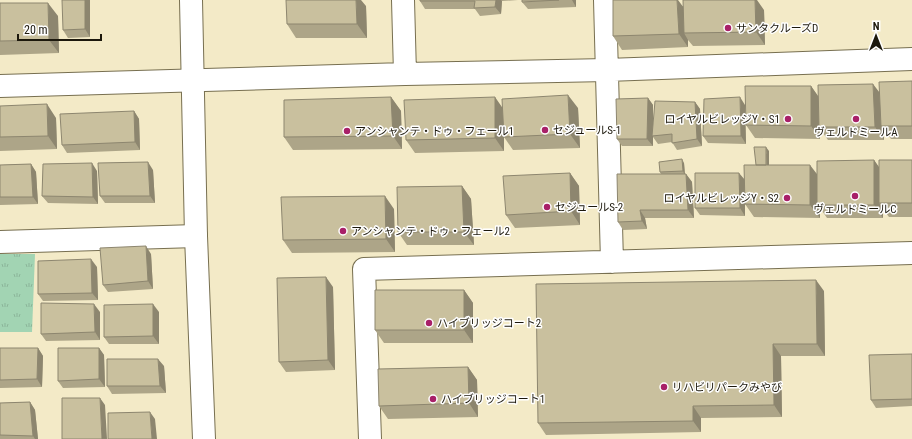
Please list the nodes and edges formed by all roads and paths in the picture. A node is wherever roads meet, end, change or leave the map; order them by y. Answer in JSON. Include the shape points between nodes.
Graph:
{"nodes":[{"id":1,"x":190,"y":0,"type":"edge"},
{"id":2,"x":403,"y":0,"type":"edge"},
{"id":3,"x":605,"y":0,"type":"edge"},
{"id":4,"x":912,"y":59,"type":"edge"},
{"id":5,"x":607,"y":70,"type":"junction"},
{"id":6,"x":405,"y":74,"type":"junction"},
{"id":7,"x":193,"y":80,"type":"junction"},
{"id":8,"x":0,"y":86,"type":"edge"},
{"id":9,"x":196,"y":236,"type":"junction"},
{"id":10,"x":0,"y":242,"type":"edge"},
{"id":11,"x":912,"y":252,"type":"edge"},
{"id":12,"x":612,"y":262,"type":"junction"},
{"id":13,"x":204,"y":439,"type":"edge"},
{"id":14,"x":370,"y":439,"type":"edge"}],
"edges":[{"from":1,"to":7,"type":"street"},
{"from":2,"to":6,"type":"street"},
{"from":3,"to":5,"type":"street"},
{"from":4,"to":5,"type":"street"},
{"from":5,"to":6,"type":"street"},
{"from":5,"to":12,"type":"street"},
{"from":6,"to":7,"type":"street"},
{"from":7,"to":8,"type":"street"},
{"from":7,"to":9,"type":"street"},
{"from":9,"to":10,"type":"street"},
{"from":9,"to":13,"type":"street"},
{"from":11,"to":12,"type":"street"},
{"from":12,"to":14,"type":"street","via":[[364,270]]}]}
